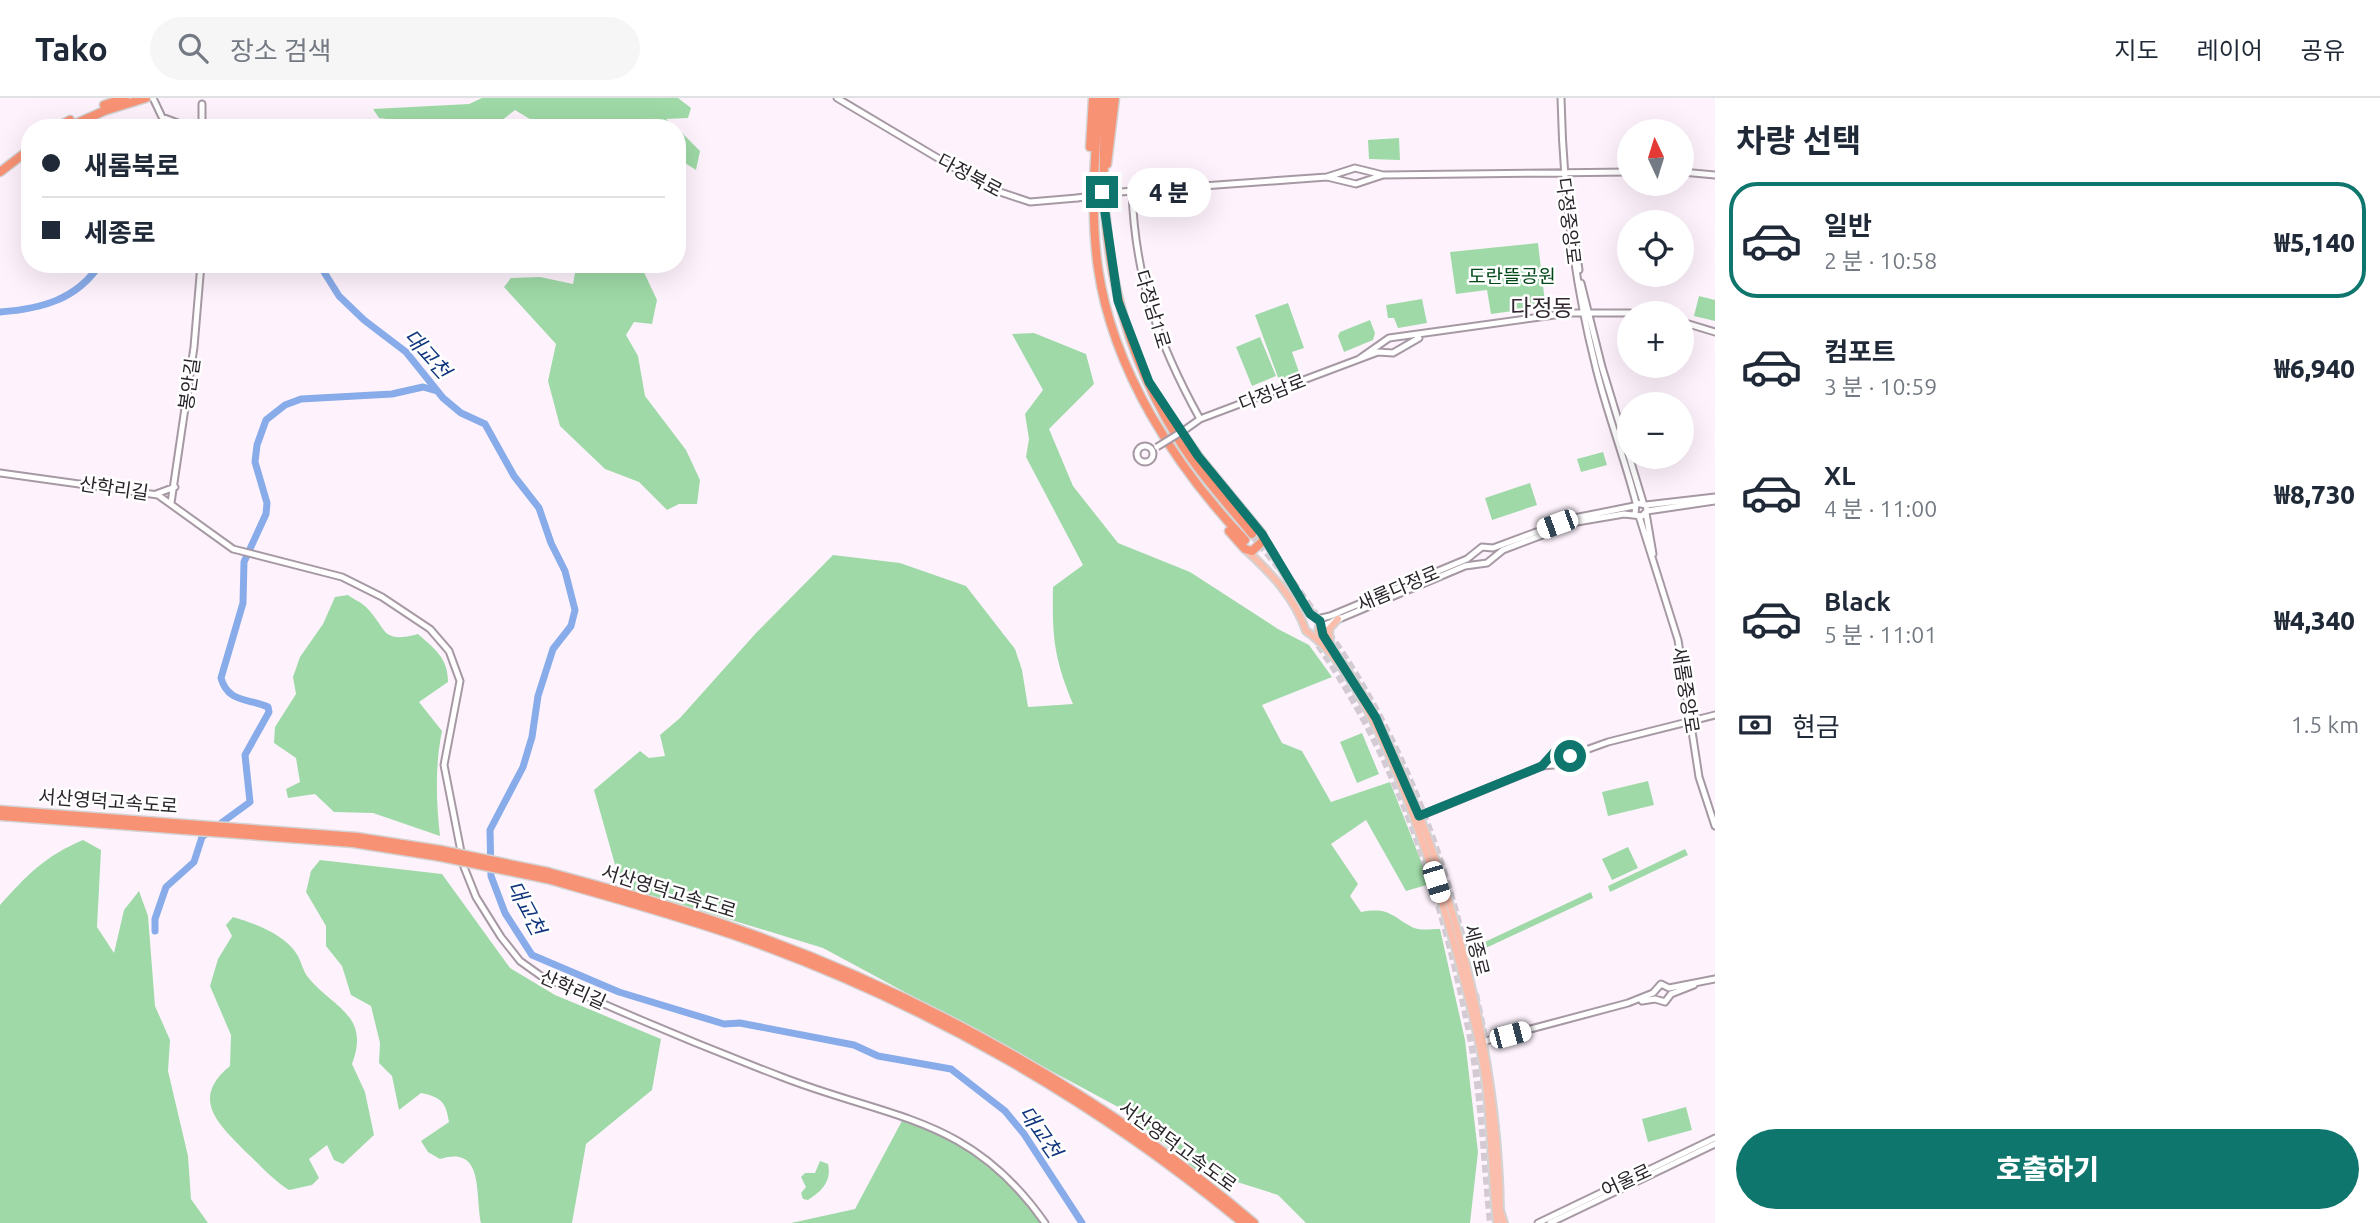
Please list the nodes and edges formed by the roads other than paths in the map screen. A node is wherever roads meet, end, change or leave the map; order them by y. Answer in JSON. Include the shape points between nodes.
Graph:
{"nodes":[{"id":1,"x":125,"y":98,"type":"edge"},
{"id":2,"x":146,"y":98,"type":"edge"},
{"id":3,"x":153,"y":98,"type":"edge"},
{"id":4,"x":837,"y":98,"type":"edge"},
{"id":5,"x":1093,"y":98,"type":"edge"},
{"id":6,"x":1098,"y":98,"type":"edge"},
{"id":7,"x":1107,"y":98,"type":"edge"},
{"id":8,"x":1115,"y":98,"type":"edge"},
{"id":9,"x":1562,"y":98,"type":"edge"},
{"id":10,"x":847,"y":100,"type":"edge"},
{"id":11,"x":202,"y":104,"type":"dead end"},
{"id":12,"x":76,"y":119,"type":"edge"},
{"id":13,"x":86,"y":119,"type":"edge"},
{"id":14,"x":167,"y":119,"type":"edge"},
{"id":15,"x":202,"y":119,"type":"edge"},
{"id":16,"x":21,"y":150,"type":"edge"},
{"id":17,"x":21,"y":156,"type":"edge"},
{"id":18,"x":0,"y":165,"type":"edge"},
{"id":19,"x":1363,"y":171,"type":"junction"},
{"id":20,"x":0,"y":172,"type":"edge"},
{"id":21,"x":1349,"y":172,"type":"junction"},
{"id":22,"x":1564,"y":172,"type":"junction"},
{"id":23,"x":1617,"y":172,"type":"edge"},
{"id":24,"x":1694,"y":173,"type":"edge"},
{"id":25,"x":1383,"y":175,"type":"junction"},
{"id":26,"x":1715,"y":175,"type":"edge"},
{"id":27,"x":1326,"y":177,"type":"junction"},
{"id":28,"x":1363,"y":179,"type":"junction"},
{"id":29,"x":1350,"y":181,"type":"junction"},
{"id":30,"x":1132,"y":191,"type":"junction"},
{"id":31,"x":1102,"y":192,"type":"junction"},
{"id":32,"x":1095,"y":233,"type":"junction"},
{"id":33,"x":200,"y":273,"type":"edge"},
{"id":34,"x":1584,"y":312,"type":"junction"},
{"id":35,"x":1617,"y":313,"type":"edge"},
{"id":36,"x":1694,"y":326,"type":"edge"},
{"id":37,"x":1715,"y":332,"type":"edge"},
{"id":38,"x":1432,"y":333,"type":"junction"},
{"id":39,"x":1396,"y":339,"type":"junction"},
{"id":40,"x":1384,"y":343,"type":"junction"},
{"id":41,"x":1399,"y":347,"type":"junction"},
{"id":42,"x":1386,"y":351,"type":"junction"},
{"id":43,"x":1360,"y":359,"type":"junction"},
{"id":44,"x":1200,"y":419,"type":"junction"},
{"id":45,"x":1154,"y":449,"type":"dead end"},
{"id":46,"x":0,"y":473,"type":"edge"},
{"id":47,"x":175,"y":487,"type":"junction"},
{"id":48,"x":156,"y":494,"type":"junction"},
{"id":49,"x":1715,"y":499,"type":"edge"},
{"id":50,"x":171,"y":503,"type":"junction"},
{"id":51,"x":1642,"y":507,"type":"junction"},
{"id":52,"x":1637,"y":515,"type":"junction"},
{"id":53,"x":1251,"y":539,"type":"junction"},
{"id":54,"x":1489,"y":548,"type":"junction"},
{"id":55,"x":1477,"y":552,"type":"junction"},
{"id":56,"x":1653,"y":554,"type":"junction"},
{"id":57,"x":1493,"y":557,"type":"junction"},
{"id":58,"x":1481,"y":562,"type":"junction"},
{"id":59,"x":1315,"y":618,"type":"junction"},
{"id":60,"x":1338,"y":619,"type":"junction"},
{"id":61,"x":1305,"y":622,"type":"junction"},
{"id":62,"x":1320,"y":628,"type":"junction"},
{"id":63,"x":1312,"y":634,"type":"junction"},
{"id":64,"x":1330,"y":644,"type":"junction"},
{"id":65,"x":1715,"y":715,"type":"edge"},
{"id":66,"x":1692,"y":722,"type":"junction"},
{"id":67,"x":1568,"y":750,"type":"junction"},
{"id":68,"x":1583,"y":751,"type":"junction"},
{"id":69,"x":1553,"y":755,"type":"junction"},
{"id":70,"x":1570,"y":759,"type":"junction"},
{"id":71,"x":1557,"y":763,"type":"junction"},
{"id":72,"x":1542,"y":766,"type":"junction"},
{"id":73,"x":0,"y":810,"type":"edge"},
{"id":74,"x":0,"y":816,"type":"edge"},
{"id":75,"x":1417,"y":817,"type":"junction"},
{"id":76,"x":188,"y":826,"type":"junction"},
{"id":77,"x":1715,"y":826,"type":"edge"},
{"id":78,"x":548,"y":876,"type":"junction"},
{"id":79,"x":1715,"y":979,"type":"edge"},
{"id":80,"x":1670,"y":991,"type":"junction"},
{"id":81,"x":1654,"y":996,"type":"junction"},
{"id":82,"x":1482,"y":1042,"type":"junction"},
{"id":83,"x":1715,"y":1138,"type":"edge"},
{"id":84,"x":1715,"y":1144,"type":"edge"},
{"id":85,"x":1045,"y":1223,"type":"edge"},
{"id":86,"x":1243,"y":1223,"type":"edge"},
{"id":87,"x":1254,"y":1223,"type":"edge"},
{"id":88,"x":1497,"y":1223,"type":"edge"},
{"id":89,"x":1504,"y":1223,"type":"edge"},
{"id":90,"x":1538,"y":1223,"type":"edge"},
{"id":91,"x":1550,"y":1223,"type":"edge"}],
"edges":[{"from":1,"to":12,"type":"highway"},
{"from":2,"to":13,"type":"highway"},
{"from":3,"to":14,"type":"street"},
{"from":4,"to":10,"type":"street","name":"다정북로"},
{"from":5,"to":32,"type":"highway","via":[[1090,177]]},
{"from":6,"to":32,"type":"highway"},
{"from":7,"to":31,"type":"highway"},
{"from":8,"to":31,"type":"highway"},
{"from":9,"to":22,"type":"street","name":"다정중앙로"},
{"from":10,"to":30,"type":"street","name":"다정북로","bridge":true,"via":[[1006,195],[1030,202]]},
{"from":11,"to":15,"type":"street"},
{"from":16,"to":18,"type":"highway"},
{"from":17,"to":20,"type":"highway"},
{"from":19,"to":21,"type":"street","via":[[1355,168]]},
{"from":19,"to":25,"type":"street"},
{"from":19,"to":28,"type":"street"},
{"from":21,"to":27,"type":"street"},
{"from":21,"to":29,"type":"street"},
{"from":22,"to":23,"type":"street"},
{"from":22,"to":25,"type":"street"},
{"from":22,"to":34,"type":"street","name":"다정중앙로"},
{"from":24,"to":26,"type":"street"},
{"from":25,"to":28,"type":"street"},
{"from":27,"to":29,"type":"street"},
{"from":27,"to":30,"type":"street","name":"다정북로"},
{"from":28,"to":29,"type":"street","via":[[1356,184]]},
{"from":30,"to":44,"type":"street","name":"다정남1로","via":[[1134,237],[1147,303]]},
{"from":31,"to":53,"type":"highway","via":[[1118,301],[1149,382]]},
{"from":32,"to":53,"type":"highway","via":[[1107,304],[1145,411],[1182,472]]},
{"from":33,"to":47,"type":"street","name":"봉안길"},
{"from":34,"to":35,"type":"street"},
{"from":34,"to":38,"type":"street"},
{"from":34,"to":51,"type":"street","name":"다정중앙로","via":[[1606,408]]},
{"from":36,"to":37,"type":"street"},
{"from":38,"to":39,"type":"street"},
{"from":38,"to":41,"type":"street"},
{"from":39,"to":40,"type":"street"},
{"from":39,"to":41,"type":"street"},
{"from":40,"to":42,"type":"street"},
{"from":40,"to":43,"type":"street"},
{"from":41,"to":42,"type":"street","via":[[1393,353]]},
{"from":42,"to":43,"type":"street"},
{"from":43,"to":44,"type":"street","name":"다정남로"},
{"from":44,"to":45,"type":"street","name":"다정남로","bridge":true},
{"from":46,"to":48,"type":"street","name":"산학리길"},
{"from":47,"to":48,"type":"street"},
{"from":47,"to":50,"type":"street","name":"봉안길"},
{"from":48,"to":50,"type":"street","name":"산학리길"},
{"from":49,"to":51,"type":"street"},
{"from":50,"to":85,"type":"street","name":"산학리길","via":[[246,554],[355,583],[417,619],[444,643],[460,681],[444,765],[461,856],[476,897],[520,961],[559,984],[755,1067],[948,1133],[1003,1171]]},
{"from":51,"to":52,"type":"street","name":"새롬중앙로"},
{"from":51,"to":52,"type":"street"},
{"from":51,"to":54,"type":"street","via":[[1574,518]]},
{"from":51,"to":56,"type":"street","name":"새롬중앙로"},
{"from":52,"to":56,"type":"street","name":"새롬중앙로"},
{"from":52,"to":57,"type":"street","via":[[1577,523]]},
{"from":53,"to":59,"type":"main road"},
{"from":53,"to":61,"type":"main road"},
{"from":54,"to":55,"type":"street"},
{"from":54,"to":57,"type":"street"},
{"from":55,"to":58,"type":"street"},
{"from":55,"to":59,"type":"street","name":"새롬다정로"},
{"from":56,"to":66,"type":"street","name":"새롬중앙로","via":[[1678,640]]},
{"from":57,"to":58,"type":"street","via":[[1488,563]]},
{"from":58,"to":60,"type":"street","name":"새롬다정로"},
{"from":59,"to":61,"type":"main road"},
{"from":59,"to":62,"type":"main road","name":"세종로"},
{"from":60,"to":62,"type":"street","name":"새롬다정로"},
{"from":60,"to":64,"type":"main road","via":[[1329,629]]},
{"from":61,"to":63,"type":"main road","name":"세종로","via":[[1306,631]]},
{"from":62,"to":63,"type":"main road"},
{"from":62,"to":64,"type":"main road","name":"세종로"},
{"from":63,"to":75,"type":"main road","name":"세종로","via":[[1348,679]]},
{"from":64,"to":75,"type":"main road","name":"세종로","via":[[1376,718]]},
{"from":65,"to":66,"type":"street"},
{"from":66,"to":68,"type":"street"},
{"from":66,"to":77,"type":"street","name":"새롬중앙로","via":[[1699,777]]},
{"from":67,"to":68,"type":"street"},
{"from":67,"to":69,"type":"street","via":[[1560,748]]},
{"from":67,"to":70,"type":"street"},
{"from":68,"to":70,"type":"street"},
{"from":69,"to":71,"type":"street"},
{"from":69,"to":72,"type":"street"},
{"from":70,"to":71,"type":"street"},
{"from":71,"to":72,"type":"street"},
{"from":72,"to":75,"type":"street"},
{"from":73,"to":76,"type":"highway","name":"서산영덕고속도로"},
{"from":74,"to":76,"type":"highway","name":"서산영덕고속도로"},
{"from":75,"to":82,"type":"main road","name":"세종로","via":[[1444,886]]},
{"from":76,"to":78,"type":"highway","name":"서산영덕고속도로","bridge":true,"via":[[357,837]]},
{"from":78,"to":86,"type":"highway","name":"서산영덕고속도로","via":[[746,939],[934,1020],[1098,1117]]},
{"from":78,"to":87,"type":"highway","name":"서산영덕고속도로","via":[[646,898],[748,932],[935,1014],[1101,1111]]},
{"from":79,"to":80,"type":"street"},
{"from":80,"to":81,"type":"street","via":[[1659,985]]},
{"from":80,"to":81,"type":"street","via":[[1665,1002]]},
{"from":81,"to":82,"type":"street"},
{"from":82,"to":88,"type":"main road","name":"세종로"},
{"from":82,"to":89,"type":"main road","name":"세종로","via":[[1493,1099]]},
{"from":83,"to":90,"type":"street","name":"어울로"},
{"from":84,"to":91,"type":"street","name":"어울로"}]}
